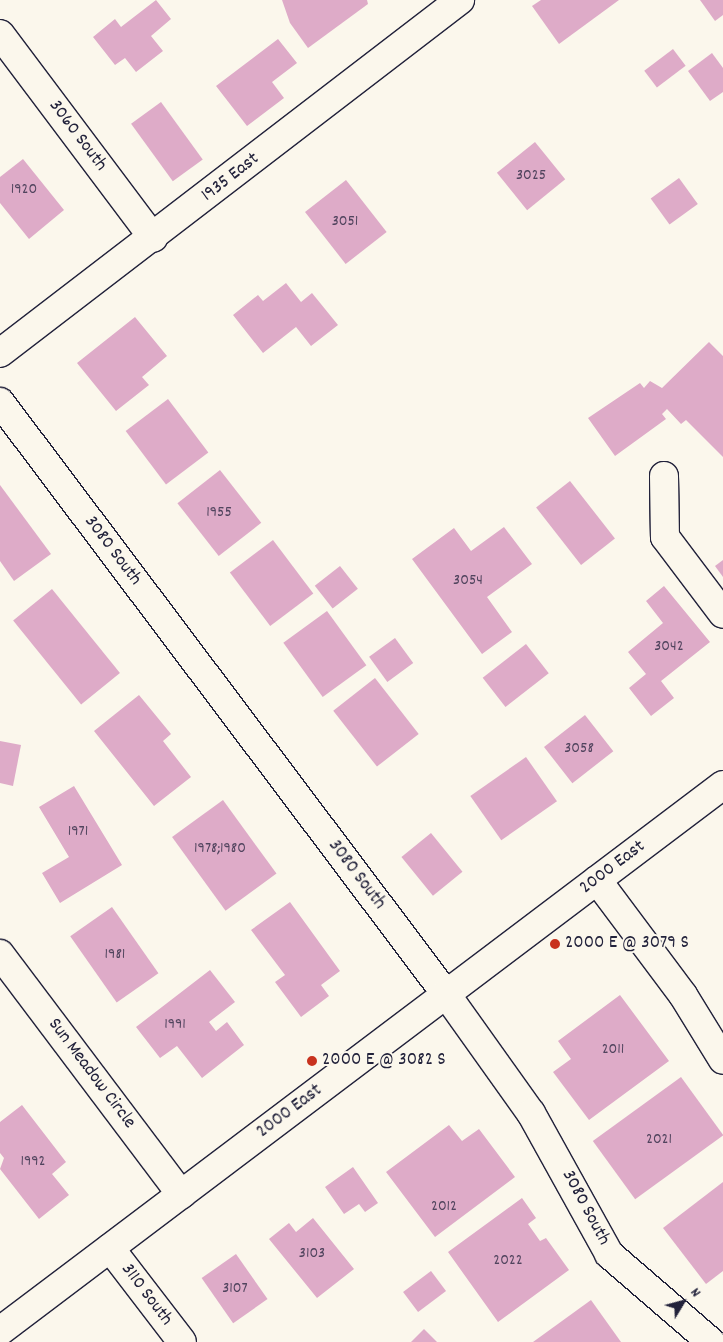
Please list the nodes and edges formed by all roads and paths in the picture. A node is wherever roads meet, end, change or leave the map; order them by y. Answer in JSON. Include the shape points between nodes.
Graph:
{"nodes":[{"id":1,"x":460,"y":0,"type":"edge"},
{"id":2,"x":0,"y":34,"type":"edge"},
{"id":3,"x":153,"y":238,"type":"junction"},
{"id":4,"x":0,"y":353,"type":"edge"},
{"id":5,"x":0,"y":402,"type":"edge"},
{"id":6,"x":664,"y":476,"type":"dead end"},
{"id":7,"x":723,"y":614,"type":"edge"},
{"id":8,"x":723,"y":785,"type":"edge"},
{"id":9,"x":597,"y":880,"type":"junction"},
{"id":10,"x":0,"y":954,"type":"edge"},
{"id":11,"x":446,"y":994,"type":"junction"},
{"id":12,"x":723,"y":1060,"type":"edge"},
{"id":13,"x":181,"y":1194,"type":"junction"},
{"id":14,"x":110,"y":1248,"type":"junction"},
{"id":15,"x":0,"y":1331,"type":"edge"},
{"id":16,"x":182,"y":1342,"type":"edge"},
{"id":17,"x":710,"y":1342,"type":"edge"}],
"edges":[{"from":1,"to":3,"type":"street","name":"1935 East"},
{"from":2,"to":3,"type":"street","name":"3060 South"},
{"from":3,"to":4,"type":"street","name":"1935 East"},
{"from":5,"to":11,"type":"street","name":"3080 South"},
{"from":6,"to":7,"type":"street","via":[[665,537]]},
{"from":8,"to":9,"type":"street","name":"2000 East"},
{"from":9,"to":11,"type":"street","name":"2000 East"},
{"from":9,"to":12,"type":"street","via":[[683,995]]},
{"from":10,"to":13,"type":"street","name":"Sun Meadow Circle"},
{"from":11,"to":13,"type":"street","name":"2000 East"},
{"from":11,"to":17,"type":"street","name":"3080 South","via":[[550,1144],[609,1254]]},
{"from":13,"to":14,"type":"street","name":"2000 East"},
{"from":14,"to":15,"type":"street","name":"2000 East"},
{"from":14,"to":16,"type":"street","name":"3110 South"}]}
